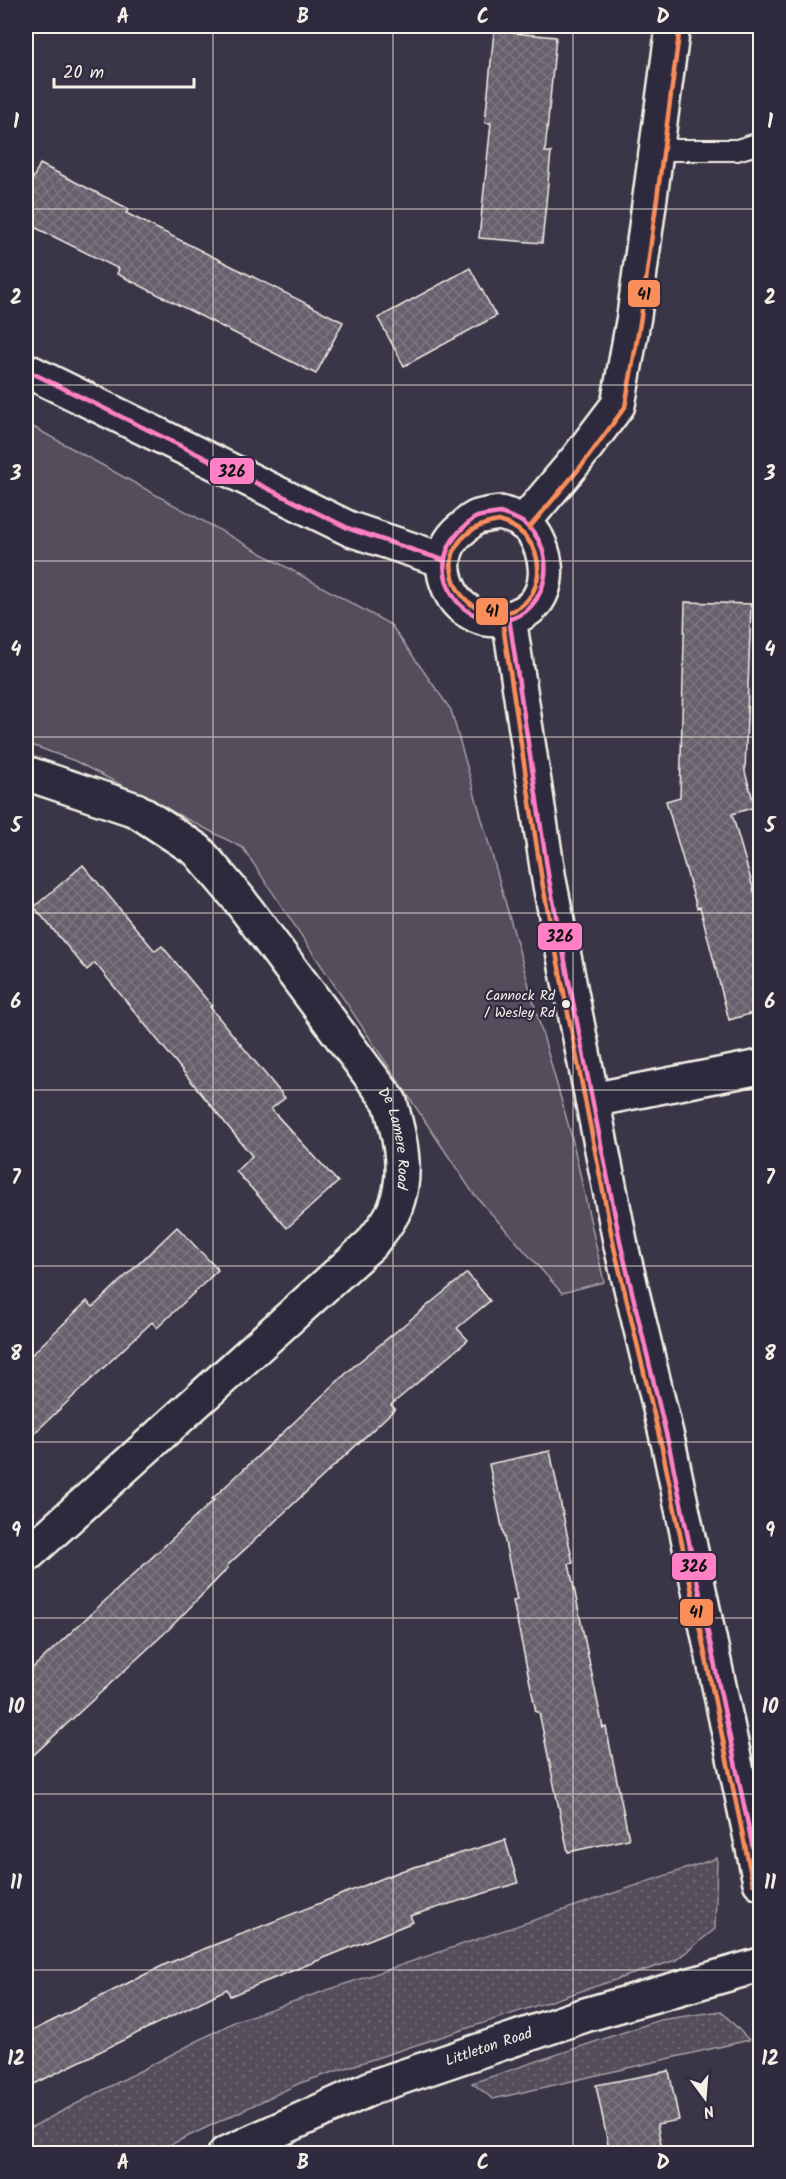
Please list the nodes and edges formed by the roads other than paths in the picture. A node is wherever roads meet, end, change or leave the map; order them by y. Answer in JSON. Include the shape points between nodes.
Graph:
{"nodes":[{"id":1,"x":673,"y":26,"type":"edge"},
{"id":2,"x":760,"y":142,"type":"edge"},
{"id":3,"x":657,"y":150,"type":"junction"},
{"id":4,"x":26,"y":370,"type":"edge"},
{"id":5,"x":523,"y":523,"type":"junction"},
{"id":6,"x":443,"y":560,"type":"junction"},
{"id":7,"x":509,"y":618,"type":"junction"},
{"id":8,"x":26,"y":773,"type":"edge"},
{"id":9,"x":760,"y":1067,"type":"edge"},
{"id":10,"x":592,"y":1100,"type":"junction"},
{"id":11,"x":26,"y":1556,"type":"edge"},
{"id":12,"x":760,"y":1882,"type":"edge"},
{"id":13,"x":760,"y":1965,"type":"edge"},
{"id":14,"x":225,"y":2154,"type":"edge"}],
"edges":[{"from":1,"to":3,"type":"street"},
{"from":2,"to":3,"type":"lane","via":[[737,150]]},
{"from":3,"to":5,"type":"street","via":[[618,405]]},
{"from":4,"to":6,"type":"street","via":[[350,529]]},
{"from":5,"to":6,"type":"street","via":[[500,513],[475,518],[452,536]]},
{"from":5,"to":7,"type":"street","via":[[544,554],[545,572],[542,592],[531,607]]},
{"from":6,"to":7,"type":"street","via":[[443,576],[461,609],[486,620]]},
{"from":7,"to":10,"type":"street","via":[[549,880]]},
{"from":8,"to":11,"type":"street","name":"De Lamere Road","via":[[136,810],[197,850],[238,898],[390,1102],[401,1142],[402,1180],[394,1210],[371,1244]]},
{"from":9,"to":10,"type":"street"},
{"from":10,"to":12,"type":"street"},
{"from":13,"to":14,"type":"street","name":"Littleton Road","via":[[585,2014],[378,2085]]}]}
